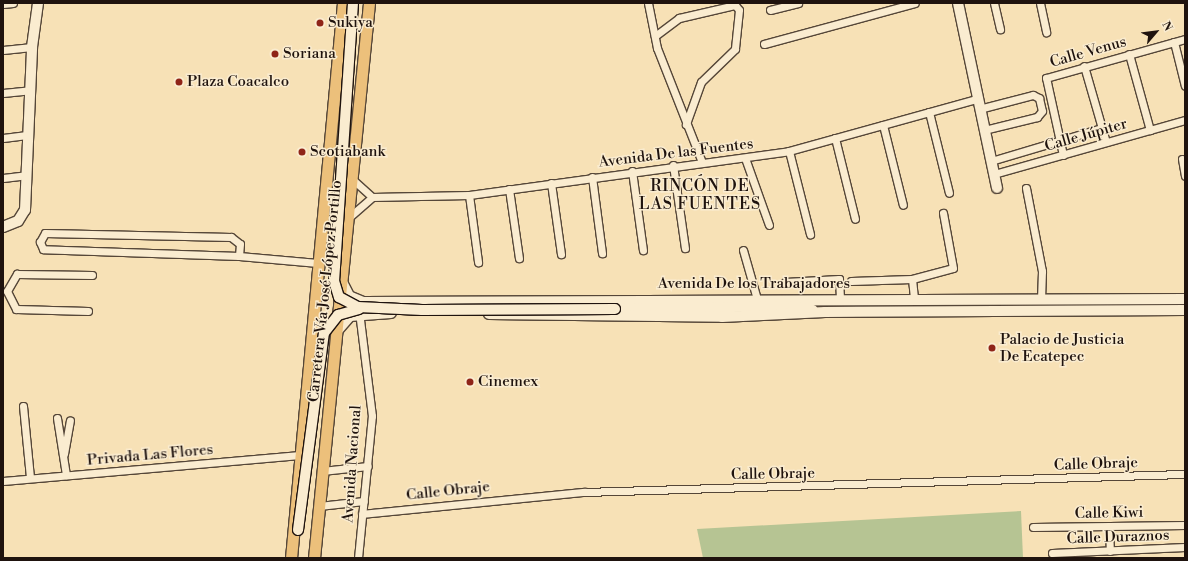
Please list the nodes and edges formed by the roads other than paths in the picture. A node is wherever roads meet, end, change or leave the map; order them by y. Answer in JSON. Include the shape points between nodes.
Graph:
{"nodes":[{"id":1,"x":13,"y":3,"type":"edge"},
{"id":2,"x":38,"y":3,"type":"edge"},
{"id":3,"x":343,"y":3,"type":"edge"},
{"id":4,"x":353,"y":3,"type":"edge"},
{"id":5,"x":369,"y":3,"type":"edge"},
{"id":6,"x":648,"y":3,"type":"edge"},
{"id":7,"x":798,"y":3,"type":"edge"},
{"id":8,"x":915,"y":3,"type":"edge"},
{"id":9,"x":958,"y":3,"type":"edge"},
{"id":10,"x":994,"y":3,"type":"edge"},
{"id":11,"x":1040,"y":3,"type":"edge"},
{"id":12,"x":3,"y":4,"type":"edge"},
{"id":13,"x":770,"y":10,"type":"dead end"},
{"id":14,"x":1000,"y":29,"type":"dead end"},
{"id":15,"x":1046,"y":32,"type":"dead end"},
{"id":16,"x":655,"y":36,"type":"junction"},
{"id":17,"x":1185,"y":39,"type":"edge"},
{"id":18,"x":1174,"y":42,"type":"junction"},
{"id":19,"x":764,"y":44,"type":"dead end"},
{"id":20,"x":32,"y":47,"type":"junction"},
{"id":21,"x":3,"y":50,"type":"edge"},
{"id":22,"x":1129,"y":54,"type":"junction"},
{"id":23,"x":1084,"y":66,"type":"junction"},
{"id":24,"x":1185,"y":86,"type":"edge"},
{"id":25,"x":30,"y":90,"type":"junction"},
{"id":26,"x":3,"y":93,"type":"edge"},
{"id":27,"x":978,"y":104,"type":"junction"},
{"id":28,"x":929,"y":112,"type":"junction"},
{"id":29,"x":1185,"y":120,"type":"edge"},
{"id":30,"x":686,"y":124,"type":"junction"},
{"id":31,"x":883,"y":125,"type":"junction"},
{"id":32,"x":1102,"y":128,"type":"junction"},
{"id":33,"x":984,"y":130,"type":"junction"},
{"id":34,"x":1150,"y":130,"type":"junction"},
{"id":35,"x":29,"y":135,"type":"junction"},
{"id":36,"x":3,"y":138,"type":"edge"},
{"id":37,"x":835,"y":138,"type":"junction"},
{"id":38,"x":1059,"y":141,"type":"junction"},
{"id":39,"x":1106,"y":142,"type":"junction"},
{"id":40,"x":789,"y":151,"type":"junction"},
{"id":41,"x":1063,"y":155,"type":"junction"},
{"id":42,"x":745,"y":158,"type":"junction"},
{"id":43,"x":1182,"y":159,"type":"dead end"},
{"id":44,"x":991,"y":161,"type":"junction"},
{"id":45,"x":702,"y":162,"type":"junction"},
{"id":46,"x":673,"y":165,"type":"junction"},
{"id":47,"x":632,"y":171,"type":"junction"},
{"id":48,"x":994,"y":174,"type":"junction"},
{"id":49,"x":26,"y":175,"type":"junction"},
{"id":50,"x":1185,"y":176,"type":"edge"},
{"id":51,"x":592,"y":177,"type":"junction"},
{"id":52,"x":3,"y":178,"type":"edge"},
{"id":53,"x":351,"y":178,"type":"junction"},
{"id":54,"x":551,"y":183,"type":"junction"},
{"id":55,"x":997,"y":188,"type":"dead end"},
{"id":56,"x":1026,"y":188,"type":"dead end"},
{"id":57,"x":509,"y":190,"type":"junction"},
{"id":58,"x":949,"y":193,"type":"dead end"},
{"id":59,"x":469,"y":195,"type":"junction"},
{"id":60,"x":372,"y":197,"type":"junction"},
{"id":61,"x":902,"y":205,"type":"dead end"},
{"id":62,"x":944,"y":213,"type":"dead end"},
{"id":63,"x":855,"y":219,"type":"dead end"},
{"id":64,"x":346,"y":220,"type":"junction"},
{"id":65,"x":769,"y":225,"type":"dead end"},
{"id":66,"x":3,"y":227,"type":"edge"},
{"id":67,"x":810,"y":234,"type":"dead end"},
{"id":68,"x":685,"y":248,"type":"dead end"},
{"id":69,"x":642,"y":250,"type":"dead end"},
{"id":70,"x":743,"y":250,"type":"dead end"},
{"id":71,"x":602,"y":253,"type":"dead end"},
{"id":72,"x":561,"y":254,"type":"dead end"},
{"id":73,"x":239,"y":256,"type":"junction"},
{"id":74,"x":519,"y":258,"type":"dead end"},
{"id":75,"x":478,"y":262,"type":"dead end"},
{"id":76,"x":318,"y":263,"type":"junction"},
{"id":77,"x":341,"y":274,"type":"junction"},
{"id":78,"x":92,"y":275,"type":"dead end"},
{"id":79,"x":912,"y":279,"type":"junction"},
{"id":80,"x":851,"y":281,"type":"dead end"},
{"id":81,"x":785,"y":282,"type":"dead end"},
{"id":82,"x":5,"y":291,"type":"edge"},
{"id":83,"x":1042,"y":297,"type":"junction"},
{"id":84,"x":840,"y":298,"type":"junction"},
{"id":85,"x":914,"y":298,"type":"junction"},
{"id":86,"x":757,"y":299,"type":"junction"},
{"id":87,"x":1185,"y":299,"type":"edge"},
{"id":88,"x":624,"y":300,"type":"junction"},
{"id":89,"x":358,"y":301,"type":"junction"},
{"id":90,"x":1185,"y":310,"type":"edge"},
{"id":91,"x":88,"y":311,"type":"dead end"},
{"id":92,"x":825,"y":312,"type":"junction"},
{"id":93,"x":359,"y":313,"type":"junction"},
{"id":94,"x":336,"y":335,"type":"junction"},
{"id":95,"x":23,"y":406,"type":"dead end"},
{"id":96,"x":57,"y":418,"type":"dead end"},
{"id":97,"x":70,"y":421,"type":"dead end"},
{"id":98,"x":64,"y":454,"type":"junction"},
{"id":99,"x":300,"y":455,"type":"junction"},
{"id":100,"x":368,"y":466,"type":"junction"},
{"id":101,"x":322,"y":471,"type":"junction"},
{"id":102,"x":1185,"y":474,"type":"edge"},
{"id":103,"x":66,"y":475,"type":"junction"},
{"id":104,"x":30,"y":478,"type":"junction"},
{"id":105,"x":3,"y":481,"type":"edge"},
{"id":106,"x":364,"y":501,"type":"junction"},
{"id":107,"x":319,"y":506,"type":"junction"},
{"id":108,"x":362,"y":514,"type":"junction"},
{"id":109,"x":1185,"y":525,"type":"edge"},
{"id":110,"x":1033,"y":526,"type":"dead end"},
{"id":111,"x":1109,"y":526,"type":"junction"},
{"id":112,"x":1185,"y":548,"type":"edge"},
{"id":113,"x":1110,"y":551,"type":"junction"},
{"id":114,"x":1052,"y":553,"type":"dead end"},
{"id":115,"x":292,"y":558,"type":"edge"},
{"id":116,"x":314,"y":558,"type":"edge"},
{"id":117,"x":358,"y":558,"type":"edge"}],
"edges":[{"from":1,"to":12,"type":"street"},
{"from":2,"to":20,"type":"main road"},
{"from":3,"to":76,"type":"main road","name":"Carretera Vía José López Portillo"},
{"from":4,"to":92,"type":"main road","bridge":true,"via":[[334,281],[336,292],[344,302],[358,307],[422,310],[793,306]]},
{"from":5,"to":53,"type":"main road","name":"Carretera Vía José López Portillo"},
{"from":6,"to":16,"type":"street"},
{"from":7,"to":13,"type":"street"},
{"from":8,"to":19,"type":"street"},
{"from":9,"to":27,"type":"main road"},
{"from":10,"to":14,"type":"street"},
{"from":11,"to":15,"type":"street"},
{"from":16,"to":30,"type":"street"},
{"from":16,"to":30,"type":"street","via":[[679,18],[735,5],[739,10],[736,44],[701,82]]},
{"from":17,"to":18,"type":"street","name":"Calle Venus"},
{"from":18,"to":22,"type":"street","name":"Calle Venus"},
{"from":18,"to":24,"type":"street"},
{"from":20,"to":21,"type":"street"},
{"from":20,"to":25,"type":"main road"},
{"from":22,"to":23,"type":"street","name":"Calle Venus"},
{"from":22,"to":34,"type":"street"},
{"from":23,"to":32,"type":"street"},
{"from":23,"to":38,"type":"street","name":"Calle Venus","via":[[1046,78]]},
{"from":25,"to":26,"type":"street"},
{"from":25,"to":35,"type":"main road"},
{"from":27,"to":28,"type":"street","name":"Avenida De las Fuentes"},
{"from":27,"to":33,"type":"main road"},
{"from":27,"to":33,"type":"street","name":"Avenida De las Fuentes","via":[[1033,95],[1039,98],[1042,111],[1037,117]]},
{"from":28,"to":31,"type":"street","name":"Avenida De las Fuentes"},
{"from":28,"to":58,"type":"street"},
{"from":29,"to":34,"type":"street","name":"Calle Júpiter"},
{"from":30,"to":45,"type":"street"},
{"from":31,"to":37,"type":"street","name":"Avenida De las Fuentes"},
{"from":31,"to":61,"type":"street"},
{"from":32,"to":38,"type":"street"},
{"from":32,"to":39,"type":"street"},
{"from":33,"to":44,"type":"main road"},
{"from":34,"to":39,"type":"street","name":"Calle Júpiter"},
{"from":35,"to":36,"type":"street"},
{"from":35,"to":49,"type":"main road"},
{"from":37,"to":40,"type":"street","name":"Avenida De las Fuentes"},
{"from":37,"to":63,"type":"street"},
{"from":38,"to":41,"type":"street"},
{"from":38,"to":44,"type":"street"},
{"from":39,"to":41,"type":"street","name":"Calle Júpiter"},
{"from":40,"to":42,"type":"street","name":"Avenida De las Fuentes"},
{"from":40,"to":67,"type":"street"},
{"from":41,"to":48,"type":"street","name":"Calle Júpiter"},
{"from":42,"to":45,"type":"street","name":"Avenida De las Fuentes"},
{"from":42,"to":65,"type":"street"},
{"from":43,"to":50,"type":"street"},
{"from":44,"to":48,"type":"main road"},
{"from":45,"to":46,"type":"street","name":"Avenida De las Fuentes"},
{"from":46,"to":47,"type":"street","name":"Avenida De las Fuentes"},
{"from":46,"to":68,"type":"street"},
{"from":47,"to":51,"type":"street","name":"Avenida De las Fuentes"},
{"from":47,"to":69,"type":"street"},
{"from":48,"to":55,"type":"main road"},
{"from":49,"to":52,"type":"street"},
{"from":49,"to":66,"type":"main road","via":[[25,210],[18,221]]},
{"from":51,"to":54,"type":"street","name":"Avenida De las Fuentes"},
{"from":51,"to":71,"type":"street"},
{"from":53,"to":60,"type":"street"},
{"from":53,"to":64,"type":"main road","name":"Carretera Vía José López Portillo"},
{"from":54,"to":57,"type":"street","name":"Avenida De las Fuentes"},
{"from":54,"to":72,"type":"street"},
{"from":56,"to":83,"type":"street","via":[[1042,271]]},
{"from":57,"to":59,"type":"street","name":"Avenida De las Fuentes"},
{"from":57,"to":74,"type":"street"},
{"from":59,"to":60,"type":"street","name":"Avenida De las Fuentes"},
{"from":59,"to":75,"type":"street"},
{"from":60,"to":64,"type":"street"},
{"from":62,"to":79,"type":"street","via":[[953,268]]},
{"from":64,"to":77,"type":"main road","name":"Carretera Vía José López Portillo"},
{"from":70,"to":86,"type":"street"},
{"from":73,"to":73,"type":"street","via":[[43,249],[40,242],[45,233],[231,237],[240,244]]},
{"from":73,"to":76,"type":"street"},
{"from":76,"to":99,"type":"main road","name":"Carretera Vía José López Portillo"},
{"from":77,"to":89,"type":"main road","via":[[344,290]]},
{"from":77,"to":94,"type":"main road","name":"Carretera Vía José López Portillo"},
{"from":78,"to":82,"type":"street","via":[[17,274]]},
{"from":79,"to":80,"type":"street"},
{"from":79,"to":85,"type":"street"},
{"from":81,"to":84,"type":"street","via":[[839,279]]},
{"from":82,"to":91,"type":"street","via":[[16,309]]},
{"from":83,"to":85,"type":"main road","name":"Avenida De los Trabajadores"},
{"from":83,"to":87,"type":"main road","name":"Avenida De los Trabajadores"},
{"from":84,"to":85,"type":"main road","name":"Avenida De los Trabajadores"},
{"from":84,"to":86,"type":"main road","name":"Avenida De los Trabajadores"},
{"from":86,"to":88,"type":"main road","name":"Avenida De los Trabajadores"},
{"from":88,"to":89,"type":"main road","name":"Avenida De los Trabajadores"},
{"from":88,"to":115,"type":"main road","bridge":true,"via":[[573,304],[361,308],[338,315],[324,333]]},
{"from":89,"to":93,"type":"street","name":"Avenida Nacional"},
{"from":90,"to":92,"type":"main road","name":"Avenida De los Trabajadores"},
{"from":92,"to":93,"type":"main road","name":"Avenida De los Trabajadores","via":[[722,318]]},
{"from":93,"to":94,"type":"main road","name":"Avenida De los Trabajadores","via":[[343,320]]},
{"from":93,"to":100,"type":"street","name":"Avenida Nacional","via":[[372,416]]},
{"from":94,"to":101,"type":"main road","name":"Carretera Vía José López Portillo"},
{"from":95,"to":104,"type":"street"},
{"from":96,"to":98,"type":"street"},
{"from":97,"to":98,"type":"street"},
{"from":98,"to":103,"type":"street"},
{"from":99,"to":103,"type":"street","name":"Privada Las Flores"},
{"from":99,"to":115,"type":"main road","name":"Carretera Vía José López Portillo"},
{"from":100,"to":101,"type":"street"},
{"from":100,"to":106,"type":"street","name":"Avenida Nacional"},
{"from":101,"to":107,"type":"main road","name":"Carretera Vía José López Portillo"},
{"from":102,"to":108,"type":"street","name":"Calle Obraje","via":[[584,492]]},
{"from":103,"to":104,"type":"street","name":"Privada Las Flores"},
{"from":104,"to":105,"type":"street","name":"Privada Las Flores"},
{"from":106,"to":107,"type":"street"},
{"from":106,"to":108,"type":"street","name":"Avenida Nacional"},
{"from":107,"to":116,"type":"main road","name":"Carretera Vía José López Portillo"},
{"from":108,"to":117,"type":"street","name":"Avenida Nacional"},
{"from":109,"to":111,"type":"street","name":"Calle Kiwi"},
{"from":110,"to":111,"type":"street","name":"Calle Kiwi"},
{"from":111,"to":113,"type":"street"},
{"from":112,"to":113,"type":"street","name":"Calle Duraznos"},
{"from":113,"to":114,"type":"street","name":"Calle Duraznos"}]}
